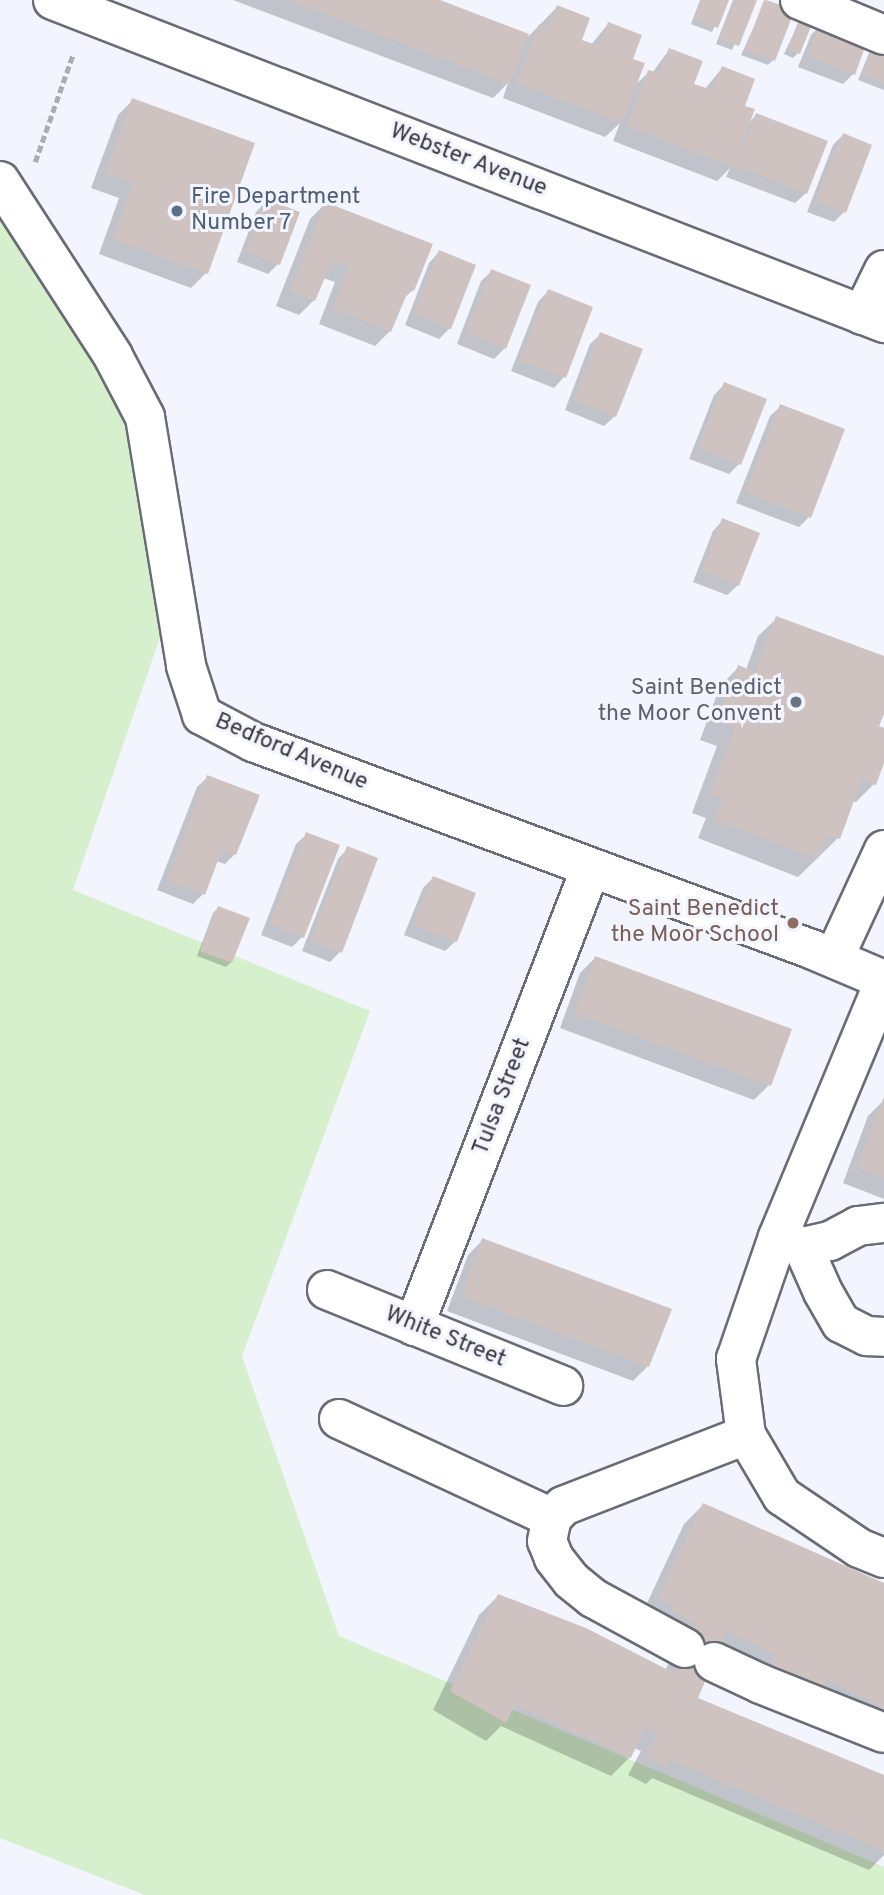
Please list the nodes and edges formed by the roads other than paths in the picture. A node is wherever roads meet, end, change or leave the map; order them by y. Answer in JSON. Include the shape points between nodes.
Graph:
{"nodes":[{"id":1,"x":52,"y":0,"type":"edge"},
{"id":2,"x":800,"y":0,"type":"edge"},
{"id":3,"x":130,"y":14,"type":"edge"},
{"id":4,"x":884,"y":35,"type":"edge"},
{"id":5,"x":0,"y":181,"type":"edge"},
{"id":6,"x":884,"y":270,"type":"edge"},
{"id":7,"x":873,"y":319,"type":"edge"},
{"id":8,"x":884,"y":850,"type":"edge"},
{"id":9,"x":590,"y":869,"type":"junction"},
{"id":10,"x":834,"y":958,"type":"junction"},
{"id":11,"x":884,"y":981,"type":"edge"},
{"id":12,"x":884,"y":1223,"type":"edge"},
{"id":13,"x":791,"y":1242,"type":"junction"},
{"id":14,"x":327,"y":1290,"type":"dead end"},
{"id":15,"x":414,"y":1326,"type":"junction"},
{"id":16,"x":884,"y":1337,"type":"edge"},
{"id":17,"x":563,"y":1386,"type":"dead end"},
{"id":18,"x":339,"y":1419,"type":"dead end"},
{"id":19,"x":746,"y":1435,"type":"junction"},
{"id":20,"x":552,"y":1518,"type":"junction"},
{"id":21,"x":884,"y":1558,"type":"edge"},
{"id":22,"x":884,"y":1733,"type":"edge"}],
"edges":[{"from":1,"to":3,"type":"street","name":"Webster Avenue"},
{"from":2,"to":4,"type":"street"},
{"from":3,"to":7,"type":"street","name":"Webster Avenue"},
{"from":5,"to":9,"type":"street","name":"Bedford Avenue","via":[[113,356],[145,417],[186,666],[202,715],[253,742]]},
{"from":6,"to":7,"type":"street"},
{"from":8,"to":10,"type":"street"},
{"from":9,"to":10,"type":"street","name":"Bedford Avenue"},
{"from":9,"to":15,"type":"street","name":"Tulsa Street"},
{"from":10,"to":11,"type":"street","name":"Bedford Avenue"},
{"from":11,"to":13,"type":"street"},
{"from":12,"to":13,"type":"street","via":[[858,1226],[830,1241]]},
{"from":13,"to":16,"type":"street","via":[[841,1323],[867,1336]]},
{"from":13,"to":19,"type":"street","via":[[736,1359]]},
{"from":14,"to":15,"type":"street","name":"White Street"},
{"from":15,"to":17,"type":"street","name":"White Street"},
{"from":18,"to":20,"type":"street"},
{"from":19,"to":20,"type":"street","via":[[563,1506]]},
{"from":19,"to":21,"type":"street","via":[[782,1496],[859,1548]]},
{"from":20,"to":22,"type":"street","via":[[547,1541],[554,1558],[593,1598],[761,1684]]}]}
